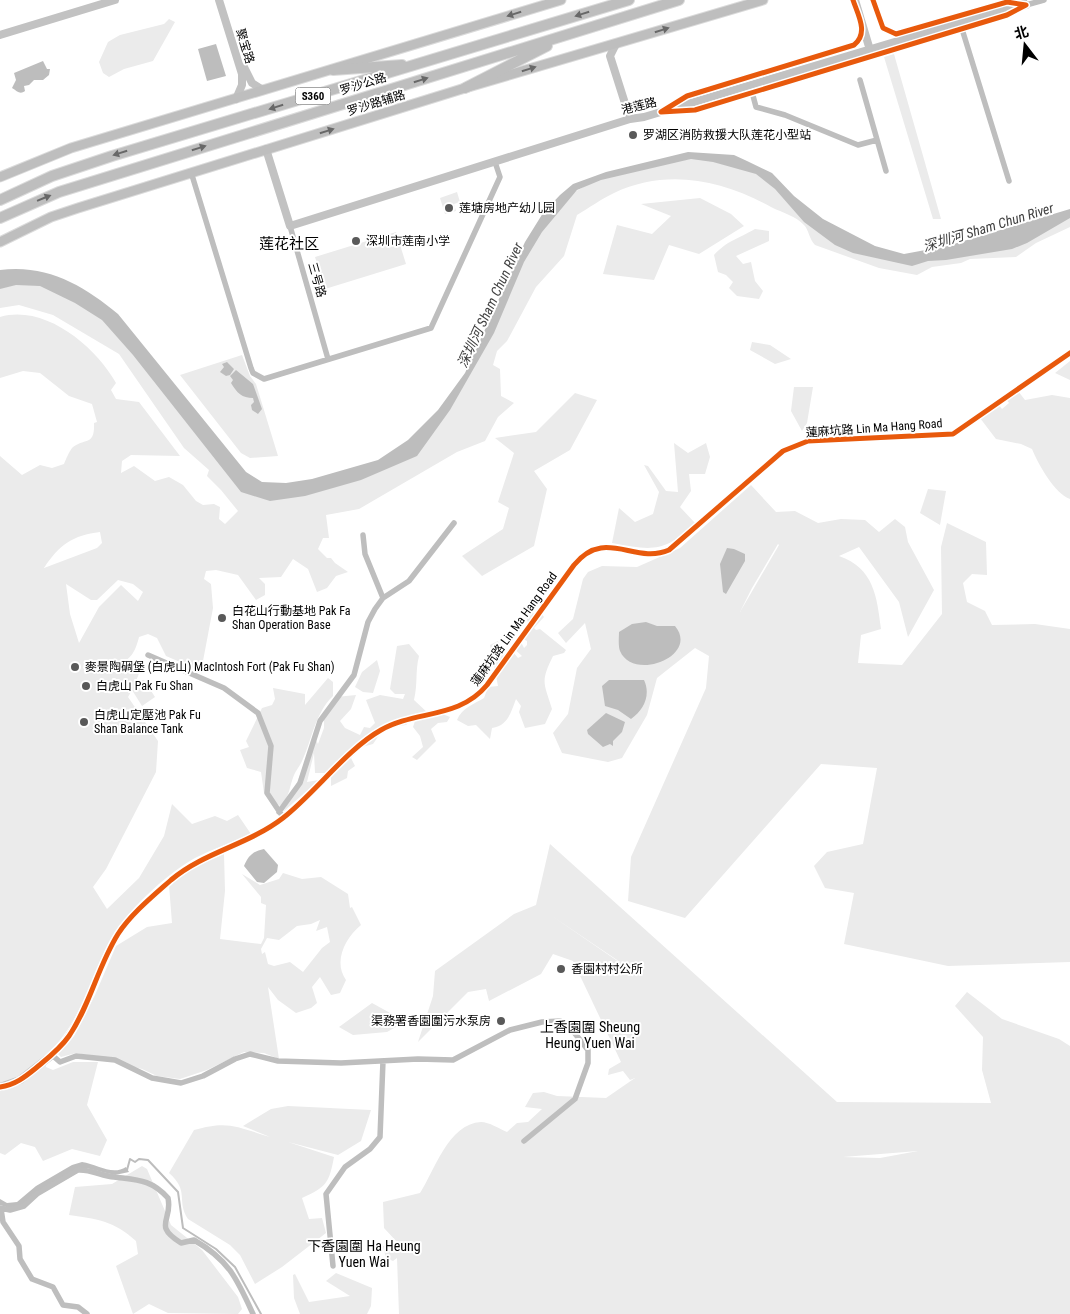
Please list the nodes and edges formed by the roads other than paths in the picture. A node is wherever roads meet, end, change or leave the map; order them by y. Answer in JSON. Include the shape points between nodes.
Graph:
{"nodes":[{"id":1,"x":100,"y":0,"type":"edge"},
{"id":2,"x":116,"y":0,"type":"edge"},
{"id":3,"x":219,"y":0,"type":"edge"},
{"id":4,"x":224,"y":0,"type":"edge"},
{"id":5,"x":561,"y":0,"type":"edge"},
{"id":6,"x":629,"y":0,"type":"edge"},
{"id":7,"x":679,"y":0,"type":"edge"},
{"id":8,"x":763,"y":0,"type":"edge"},
{"id":9,"x":854,"y":0,"type":"edge"},
{"id":10,"x":873,"y":0,"type":"edge"},
{"id":11,"x":1044,"y":0,"type":"edge"},
{"id":12,"x":1025,"y":3,"type":"edge"},
{"id":13,"x":962,"y":29,"type":"junction"},
{"id":14,"x":0,"y":30,"type":"edge"},
{"id":15,"x":570,"y":34,"type":"junction"},
{"id":16,"x":0,"y":35,"type":"edge"},
{"id":17,"x":616,"y":44,"type":"junction"},
{"id":18,"x":596,"y":50,"type":"junction"},
{"id":19,"x":870,"y":50,"type":"junction"},
{"id":20,"x":610,"y":56,"type":"junction"},
{"id":21,"x":420,"y":64,"type":"junction"},
{"id":22,"x":333,"y":70,"type":"junction"},
{"id":23,"x":860,"y":80,"type":"dead end"},
{"id":24,"x":465,"y":88,"type":"junction"},
{"id":25,"x":263,"y":90,"type":"junction"},
{"id":26,"x":752,"y":92,"type":"junction"},
{"id":27,"x":236,"y":98,"type":"junction"},
{"id":28,"x":661,"y":112,"type":"junction"},
{"id":29,"x":630,"y":119,"type":"junction"},
{"id":30,"x":877,"y":140,"type":"junction"},
{"id":31,"x":266,"y":149,"type":"junction"},
{"id":32,"x":495,"y":162,"type":"junction"},
{"id":33,"x":886,"y":171,"type":"dead end"},
{"id":34,"x":191,"y":172,"type":"junction"},
{"id":35,"x":0,"y":177,"type":"edge"},
{"id":36,"x":1009,"y":181,"type":"dead end"},
{"id":37,"x":0,"y":200,"type":"edge"},
{"id":38,"x":0,"y":218,"type":"edge"},
{"id":39,"x":290,"y":226,"type":"junction"},
{"id":40,"x":0,"y":242,"type":"edge"},
{"id":41,"x":1070,"y":354,"type":"edge"},
{"id":42,"x":328,"y":359,"type":"junction"},
{"id":43,"x":454,"y":523,"type":"dead end"},
{"id":44,"x":363,"y":535,"type":"dead end"},
{"id":45,"x":383,"y":598,"type":"junction"},
{"id":46,"x":148,"y":655,"type":"dead end"},
{"id":47,"x":279,"y":812,"type":"junction"},
{"id":48,"x":283,"y":818,"type":"junction"},
{"id":49,"x":52,"y":1055,"type":"junction"},
{"id":50,"x":383,"y":1061,"type":"junction"},
{"id":51,"x":0,"y":1087,"type":"edge"},
{"id":52,"x":524,"y":1141,"type":"dead end"},
{"id":53,"x":0,"y":1208,"type":"edge"},
{"id":54,"x":333,"y":1266,"type":"dead end"},
{"id":55,"x":87,"y":1314,"type":"edge"},
{"id":56,"x":253,"y":1314,"type":"edge"}],
"edges":[{"from":1,"to":14,"type":"street"},
{"from":2,"to":16,"type":"street"},
{"from":3,"to":27,"type":"street","name":"聚宝路","via":[[242,74],[242,85]]},
{"from":4,"to":25,"type":"street","name":"聚宝路","via":[[245,71],[252,83]]},
{"from":5,"to":22,"type":"main road","one_way":true},
{"from":6,"to":21,"type":"highway","name":"罗沙公路","number":"S360","one_way":true},
{"from":7,"to":15,"type":"highway","name":"罗沙公路","number":"S360"},
{"from":17,"to":8,"type":"main road","name":"罗沙路辅路","one_way":true},
{"from":9,"to":19,"type":"street"},
{"from":9,"to":28,"type":"street","via":[[862,30],[854,45],[687,96]]},
{"from":10,"to":12,"type":"street","via":[[882,28],[896,34],[1007,2]]},
{"from":11,"to":12,"type":"street"},
{"from":12,"to":13,"type":"street","via":[[1014,13]]},
{"from":12,"to":19,"type":"street","name":"港莲路"},
{"from":13,"to":26,"type":"street"},
{"from":13,"to":36,"type":"street"},
{"from":15,"to":24,"type":"highway"},
{"from":38,"to":15,"type":"highway","name":"罗沙公路","number":"S360","one_way":true,"via":[[59,192]]},
{"from":17,"to":18,"type":"main road","name":"罗沙路辅路"},
{"from":17,"to":20,"type":"street"},
{"from":18,"to":20,"type":"street"},
{"from":24,"to":18,"type":"main road","name":"罗沙路辅路","one_way":true},
{"from":19,"to":28,"type":"street","name":"港莲路"},
{"from":20,"to":29,"type":"street"},
{"from":21,"to":22,"type":"highway"},
{"from":21,"to":37,"type":"highway","name":"罗沙公路","number":"S360","one_way":true,"via":[[112,156],[52,176]]},
{"from":22,"to":25,"type":"main road"},
{"from":23,"to":30,"type":"street"},
{"from":31,"to":24,"type":"main road","name":"罗沙路辅路","one_way":true},
{"from":25,"to":27,"type":"main road"},
{"from":26,"to":28,"type":"street","via":[[695,110]]},
{"from":26,"to":30,"type":"street","via":[[756,107],[785,115],[858,145]]},
{"from":27,"to":35,"type":"main road","via":[[52,155]]},
{"from":28,"to":29,"type":"street","name":"港莲路"},
{"from":29,"to":32,"type":"street","name":"港莲路"},
{"from":30,"to":33,"type":"street"},
{"from":31,"to":34,"type":"main road","name":"罗沙路辅路"},
{"from":31,"to":39,"type":"street","name":"三号路"},
{"from":32,"to":39,"type":"street","name":"港莲路"},
{"from":32,"to":42,"type":"street","via":[[500,176],[431,328]]},
{"from":34,"to":40,"type":"main road","name":"罗沙路辅路","via":[[51,217]]},
{"from":34,"to":42,"type":"street","via":[[253,373],[270,378]]},
{"from":39,"to":42,"type":"street","name":"三号路"},
{"from":41,"to":48,"type":"street","name":"蓮麻坑路 Lin Ma Hang Road","via":[[953,434],[808,441],[792,446],[669,550],[648,554],[607,547],[587,552],[574,564],[474,699],[454,709],[396,723],[376,733]]},
{"from":43,"to":45,"type":"street","via":[[409,581]]},
{"from":44,"to":45,"type":"street","via":[[365,554]]},
{"from":45,"to":47,"type":"street","via":[[368,622],[354,676],[320,722],[300,783]]},
{"from":46,"to":47,"type":"street","via":[[224,688],[258,713],[271,746],[267,793]]},
{"from":47,"to":48,"type":"street"},
{"from":48,"to":49,"type":"street","name":"蓮麻坑路 Lin Ma Hang Road","via":[[256,837],[188,867],[141,908],[117,935],[73,1028]]},
{"from":49,"to":50,"type":"street","via":[[60,1062],[76,1056],[114,1060],[152,1078],[181,1083],[207,1075],[250,1054],[283,1061],[341,1064]]},
{"from":49,"to":51,"type":"street","name":"蓮麻坑路 Lin Ma Hang Road","via":[[20,1080]]},
{"from":50,"to":52,"type":"street","via":[[453,1060],[516,1028],[551,1020],[569,1026],[588,1050],[589,1057],[575,1099]]},
{"from":50,"to":54,"type":"street","via":[[380,1137],[370,1149],[345,1167],[326,1194]]},
{"from":53,"to":55,"type":"street","via":[[3,1222],[19,1246],[20,1259],[32,1279],[53,1287],[63,1305],[78,1306]]},
{"from":53,"to":56,"type":"street","via":[[15,1210],[24,1206],[37,1194],[78,1170],[128,1177],[154,1185],[168,1198],[165,1231],[181,1243],[194,1240],[219,1257],[236,1277]]}]}
